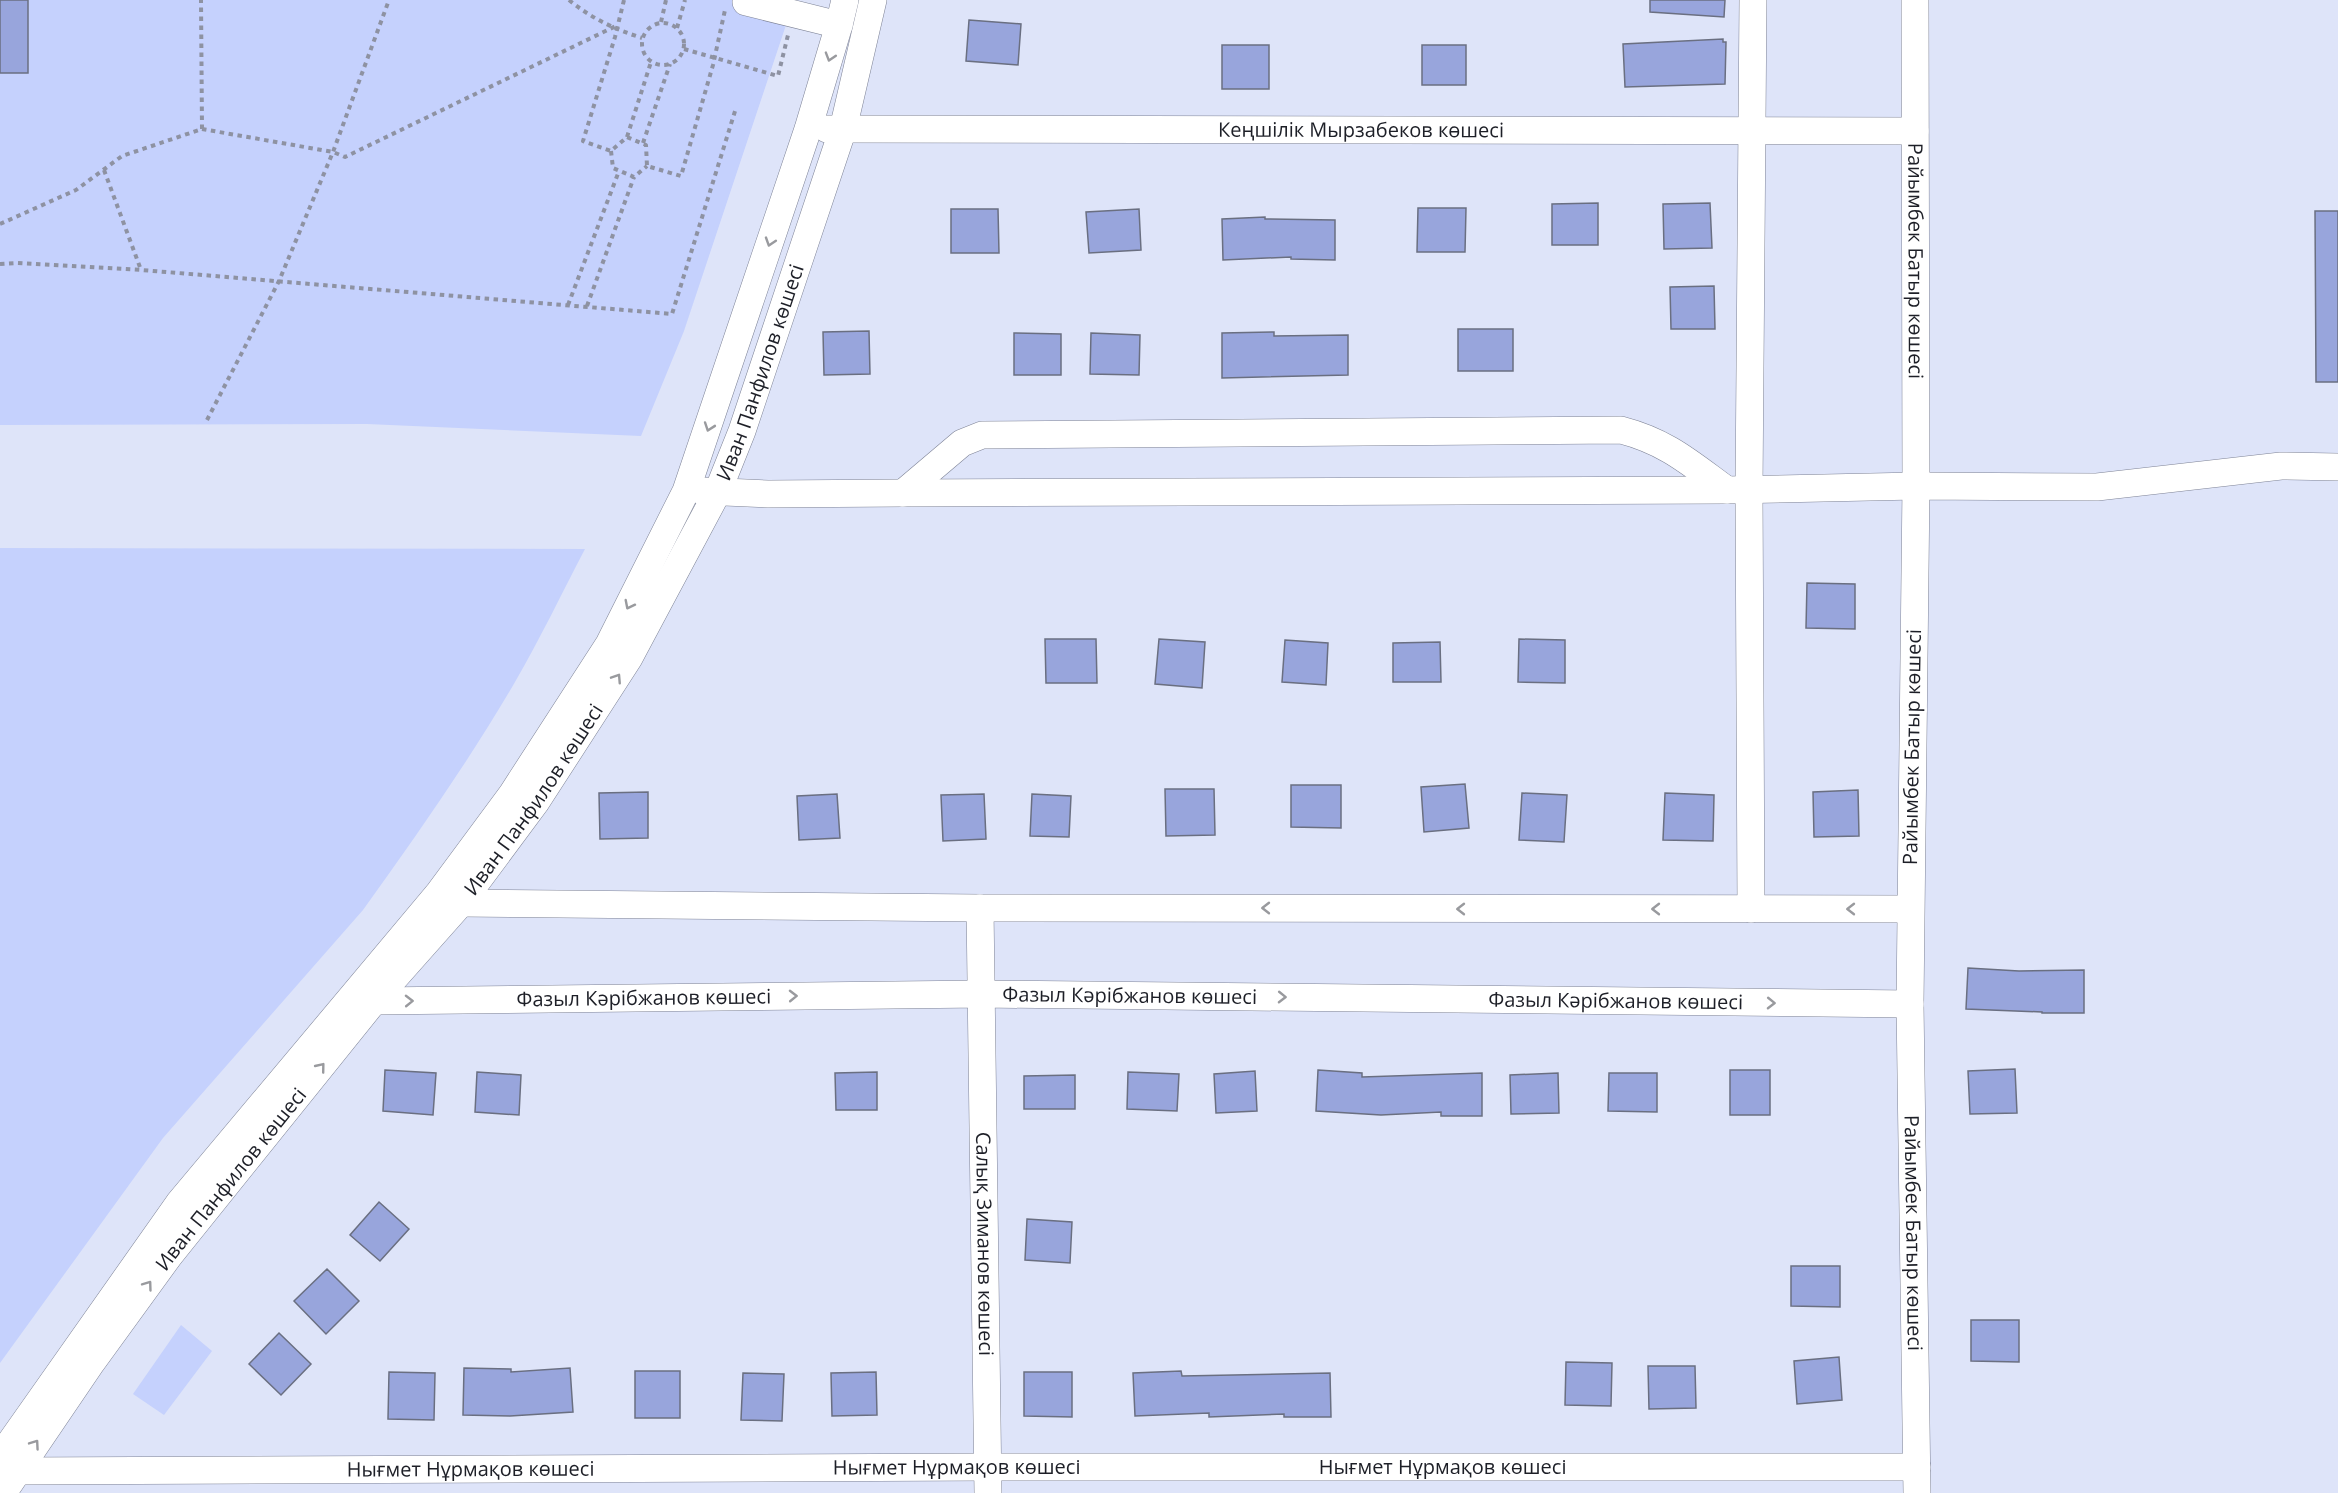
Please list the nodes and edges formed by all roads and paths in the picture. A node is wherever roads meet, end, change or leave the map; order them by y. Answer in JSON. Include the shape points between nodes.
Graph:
{"nodes":[{"id":1,"x":201,"y":0,"type":"edge"},
{"id":2,"x":389,"y":0,"type":"edge"},
{"id":3,"x":569,"y":0,"type":"edge"},
{"id":4,"x":624,"y":0,"type":"edge"},
{"id":5,"x":666,"y":0,"type":"edge"},
{"id":6,"x":685,"y":0,"type":"edge"},
{"id":7,"x":873,"y":0,"type":"edge"},
{"id":8,"x":1753,"y":0,"type":"edge"},
{"id":9,"x":1915,"y":0,"type":"edge"},
{"id":10,"x":737,"y":1,"type":"edge"},
{"id":11,"x":842,"y":12,"type":"edge"},
{"id":12,"x":661,"y":22,"type":"junction"},
{"id":13,"x":612,"y":28,"type":"junction"},
{"id":14,"x":618,"y":28,"type":"junction"},
{"id":15,"x":677,"y":29,"type":"junction"},
{"id":16,"x":642,"y":38,"type":"junction"},
{"id":17,"x":684,"y":50,"type":"junction"},
{"id":18,"x":714,"y":60,"type":"junction"},
{"id":19,"x":651,"y":62,"type":"junction"},
{"id":20,"x":671,"y":63,"type":"junction"},
{"id":21,"x":778,"y":76,"type":"dead end"},
{"id":22,"x":736,"y":108,"type":"dead end"},
{"id":23,"x":202,"y":129,"type":"junction"},
{"id":24,"x":808,"y":129,"type":"junction"},
{"id":25,"x":843,"y":129,"type":"junction"},
{"id":26,"x":1753,"y":130,"type":"junction"},
{"id":27,"x":1915,"y":131,"type":"junction"},
{"id":28,"x":627,"y":137,"type":"junction"},
{"id":29,"x":643,"y":143,"type":"junction"},
{"id":30,"x":611,"y":151,"type":"junction"},
{"id":31,"x":333,"y":152,"type":"junction"},
{"id":32,"x":647,"y":166,"type":"junction"},
{"id":33,"x":104,"y":170,"type":"junction"},
{"id":34,"x":619,"y":171,"type":"junction"},
{"id":35,"x":633,"y":177,"type":"junction"},
{"id":36,"x":0,"y":224,"type":"edge"},
{"id":37,"x":0,"y":264,"type":"edge"},
{"id":38,"x":142,"y":270,"type":"junction"},
{"id":39,"x":279,"y":281,"type":"junction"},
{"id":40,"x":568,"y":305,"type":"junction"},
{"id":41,"x":587,"y":307,"type":"junction"},
{"id":42,"x":207,"y":420,"type":"dead end"},
{"id":43,"x":2338,"y":467,"type":"edge"},
{"id":44,"x":1916,"y":486,"type":"junction"},
{"id":45,"x":1738,"y":490,"type":"junction"},
{"id":46,"x":686,"y":492,"type":"junction"},
{"id":47,"x":718,"y":492,"type":"junction"},
{"id":48,"x":903,"y":494,"type":"junction"},
{"id":49,"x":450,"y":898,"type":"junction"},
{"id":50,"x":980,"y":908,"type":"junction"},
{"id":51,"x":1751,"y":909,"type":"junction"},
{"id":52,"x":1910,"y":909,"type":"junction"},
{"id":53,"x":982,"y":994,"type":"junction"},
{"id":54,"x":362,"y":999,"type":"junction"},
{"id":55,"x":1910,"y":1004,"type":"junction"},
{"id":56,"x":5,"y":1470,"type":"edge"},
{"id":57,"x":988,"y":1480,"type":"edge"},
{"id":58,"x":1917,"y":1480,"type":"edge"}],
"edges":[{"from":1,"to":23,"type":"path"},
{"from":2,"to":31,"type":"path"},
{"from":3,"to":13,"type":"path"},
{"from":4,"to":14,"type":"path"},
{"from":5,"to":12,"type":"path"},
{"from":6,"to":15,"type":"path"},
{"from":7,"to":25,"type":"street","name":"Иван Панфилов көшесі"},
{"from":8,"to":26,"type":"street"},
{"from":9,"to":27,"type":"street","name":"Райымбек Батыр көшесі"},
{"from":10,"to":11,"type":"street","via":[[794,16]]},
{"from":10,"to":18,"type":"path"},
{"from":11,"to":24,"type":"street","name":"Иван Панфилов көшесі","one_way":true},
{"from":12,"to":15,"type":"path"},
{"from":12,"to":16,"type":"path","via":[[649,27]]},
{"from":13,"to":14,"type":"path"},
{"from":13,"to":31,"type":"path","via":[[345,157]]},
{"from":14,"to":16,"type":"path"},
{"from":14,"to":30,"type":"path","via":[[583,141]]},
{"from":15,"to":17,"type":"path","via":[[683,36]]},
{"from":16,"to":19,"type":"path","via":[[642,52]]},
{"from":17,"to":18,"type":"path"},
{"from":17,"to":20,"type":"path"},
{"from":18,"to":21,"type":"path"},
{"from":18,"to":32,"type":"path","via":[[681,176]]},
{"from":19,"to":20,"type":"path","via":[[664,66]]},
{"from":19,"to":28,"type":"path"},
{"from":20,"to":29,"type":"path"},
{"from":22,"to":41,"type":"path","via":[[672,314]]},
{"from":23,"to":31,"type":"path"},
{"from":23,"to":33,"type":"path","via":[[122,156]]},
{"from":24,"to":25,"type":"street","name":"Кеңшілік Мырзабеков көшесі"},
{"from":24,"to":46,"type":"street","name":"Иван Панфилов көшесі","one_way":true},
{"from":25,"to":26,"type":"street","name":"Кеңшілік Мырзабеков көшесі"},
{"from":25,"to":47,"type":"street","name":"Иван Панфилов көшесі"},
{"from":26,"to":27,"type":"street","name":"Кеңшілік Мырзабеков көшесі"},
{"from":26,"to":45,"type":"street"},
{"from":27,"to":44,"type":"street","name":"Райымбек Батыр көшесі"},
{"from":28,"to":29,"type":"path"},
{"from":28,"to":30,"type":"path"},
{"from":29,"to":32,"type":"path"},
{"from":30,"to":34,"type":"path","via":[[613,168]]},
{"from":31,"to":39,"type":"path"},
{"from":32,"to":35,"type":"path"},
{"from":33,"to":36,"type":"path","via":[[76,190]]},
{"from":33,"to":38,"type":"path"},
{"from":34,"to":35,"type":"path"},
{"from":34,"to":40,"type":"path"},
{"from":35,"to":41,"type":"path"},
{"from":37,"to":38,"type":"path"},
{"from":38,"to":39,"type":"path"},
{"from":39,"to":40,"type":"path"},
{"from":39,"to":42,"type":"path"},
{"from":40,"to":41,"type":"path"},
{"from":43,"to":44,"type":"street","via":[[2281,466],[2097,487]]},
{"from":44,"to":45,"type":"street"},
{"from":44,"to":52,"type":"street","name":"Райымбек Батыр көшесі"},
{"from":45,"to":48,"type":"street"},
{"from":45,"to":48,"type":"street","via":[[1670,448],[1621,430],[982,435],[962,443]]},
{"from":45,"to":51,"type":"street"},
{"from":46,"to":47,"type":"street"},
{"from":46,"to":49,"type":"street","name":"Иван Панфилов көшесі","one_way":true,"via":[[609,644]]},
{"from":47,"to":48,"type":"street"},
{"from":49,"to":47,"type":"street","name":"Иван Панфилов көшесі","one_way":true,"via":[[536,802],[629,658]]},
{"from":49,"to":50,"type":"street"},
{"from":49,"to":54,"type":"street","name":"Иван Панфилов көшесі"},
{"from":51,"to":50,"type":"street","one_way":true},
{"from":50,"to":53,"type":"street","name":"Салық Зиманов көшесі"},
{"from":52,"to":51,"type":"street","one_way":true},
{"from":52,"to":55,"type":"street","name":"Райымбек Батыр көшесі"},
{"from":54,"to":53,"type":"street","name":"Фазыл Кәрібжанов көшесі","one_way":true},
{"from":53,"to":55,"type":"street","name":"Фазыл Кәрібжанов көшесі","one_way":true},
{"from":53,"to":57,"type":"street","name":"Салық Зиманов көшесі"},
{"from":54,"to":56,"type":"street","name":"Иван Панфилов көшесі","via":[[178,1203]]},
{"from":55,"to":58,"type":"street","name":"Райымбек Батыр көшесі"},
{"from":56,"to":57,"type":"street","name":"Нығмет Нұрмақов көшесі"},
{"from":57,"to":58,"type":"street","name":"Нығмет Нұрмақов көшесі"}]}
